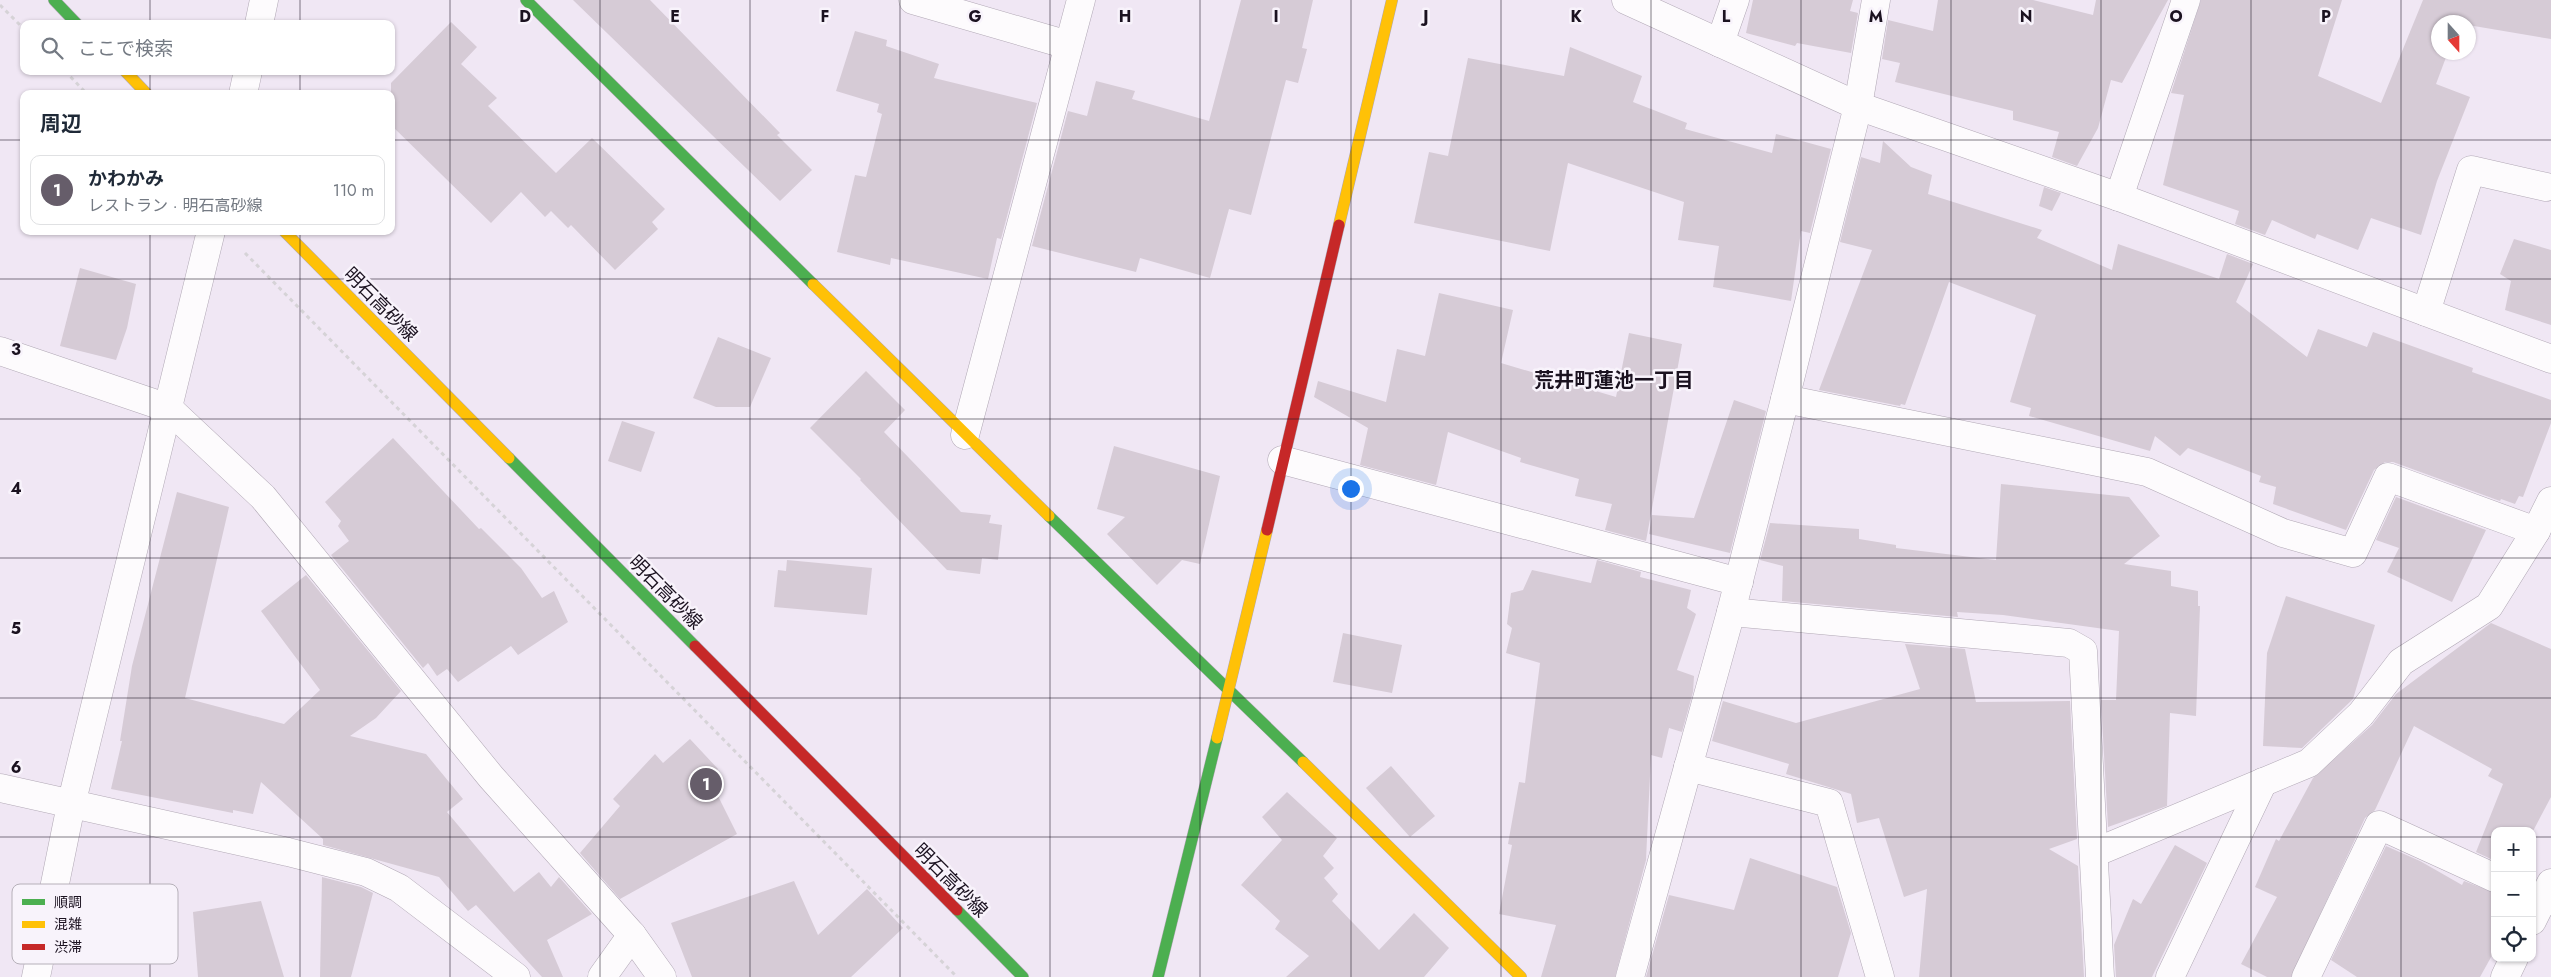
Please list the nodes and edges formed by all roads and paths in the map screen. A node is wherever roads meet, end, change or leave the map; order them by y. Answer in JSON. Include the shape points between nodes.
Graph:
{"nodes":[{"id":1,"x":54,"y":0,"type":"edge"},
{"id":2,"x":264,"y":0,"type":"edge"},
{"id":3,"x":526,"y":0,"type":"edge"},
{"id":4,"x":913,"y":0,"type":"edge"},
{"id":5,"x":1081,"y":0,"type":"edge"},
{"id":6,"x":1392,"y":0,"type":"edge"},
{"id":7,"x":1626,"y":0,"type":"edge"},
{"id":8,"x":1735,"y":0,"type":"edge"},
{"id":9,"x":1876,"y":0,"type":"edge"},
{"id":10,"x":2186,"y":0,"type":"edge"},
{"id":11,"x":0,"y":5,"type":"edge"},
{"id":12,"x":73,"y":20,"type":"edge"},
{"id":13,"x":259,"y":20,"type":"edge"},
{"id":14,"x":20,"y":25,"type":"edge"},
{"id":15,"x":1720,"y":43,"type":"junction"},
{"id":16,"x":1068,"y":45,"type":"junction"},
{"id":17,"x":69,"y":75,"type":"edge"},
{"id":18,"x":129,"y":75,"type":"edge"},
{"id":19,"x":247,"y":75,"type":"edge"},
{"id":20,"x":83,"y":90,"type":"edge"},
{"id":21,"x":143,"y":90,"type":"edge"},
{"id":22,"x":244,"y":90,"type":"edge"},
{"id":23,"x":1858,"y":106,"type":"junction"},
{"id":24,"x":2546,"y":187,"type":"dead end"},
{"id":25,"x":2119,"y":197,"type":"junction"},
{"id":26,"x":210,"y":235,"type":"edge"},
{"id":27,"x":288,"y":235,"type":"edge"},
{"id":28,"x":244,"y":252,"type":"dead end"},
{"id":29,"x":2426,"y":312,"type":"junction"},
{"id":30,"x":0,"y":352,"type":"edge"},
{"id":31,"x":2551,"y":359,"type":"edge"},
{"id":32,"x":1785,"y":399,"type":"junction"},
{"id":33,"x":168,"y":408,"type":"junction"},
{"id":34,"x":965,"y":435,"type":"junction"},
{"id":35,"x":1282,"y":460,"type":"junction"},
{"id":36,"x":2551,"y":501,"type":"edge"},
{"id":37,"x":2536,"y":531,"type":"junction"},
{"id":38,"x":1739,"y":582,"type":"junction"},
{"id":39,"x":1731,"y":612,"type":"junction"},
{"id":40,"x":1229,"y":689,"type":"junction"},
{"id":41,"x":1688,"y":768,"type":"junction"},
{"id":42,"x":2263,"y":782,"type":"junction"},
{"id":43,"x":0,"y":788,"type":"edge"},
{"id":44,"x":71,"y":805,"type":"junction"},
{"id":45,"x":2094,"y":853,"type":"junction"},
{"id":46,"x":2491,"y":876,"type":"edge"},
{"id":47,"x":55,"y":884,"type":"edge"},
{"id":48,"x":632,"y":935,"type":"junction"},
{"id":49,"x":2512,"y":962,"type":"edge"},
{"id":50,"x":39,"y":964,"type":"edge"},
{"id":51,"x":36,"y":977,"type":"edge"},
{"id":52,"x":516,"y":977,"type":"edge"},
{"id":53,"x":602,"y":977,"type":"edge"},
{"id":54,"x":662,"y":977,"type":"edge"},
{"id":55,"x":957,"y":977,"type":"edge"},
{"id":56,"x":1023,"y":977,"type":"edge"},
{"id":57,"x":1158,"y":977,"type":"edge"},
{"id":58,"x":1521,"y":977,"type":"edge"},
{"id":59,"x":1630,"y":977,"type":"edge"},
{"id":60,"x":1880,"y":977,"type":"edge"},
{"id":61,"x":2100,"y":977,"type":"edge"},
{"id":62,"x":2170,"y":977,"type":"edge"},
{"id":63,"x":2306,"y":977,"type":"edge"},
{"id":64,"x":2505,"y":977,"type":"edge"}],
"edges":[{"from":1,"to":12,"type":"street"},
{"from":2,"to":13,"type":"street"},
{"from":3,"to":34,"type":"street"},
{"from":4,"to":16,"type":"street"},
{"from":5,"to":16,"type":"street"},
{"from":6,"to":35,"type":"street"},
{"from":7,"to":15,"type":"street"},
{"from":8,"to":15,"type":"street"},
{"from":9,"to":23,"type":"street"},
{"from":10,"to":25,"type":"street"},
{"from":11,"to":14,"type":"path"},
{"from":15,"to":23,"type":"street"},
{"from":16,"to":34,"type":"street"},
{"from":17,"to":20,"type":"path"},
{"from":18,"to":21,"type":"street"},
{"from":19,"to":22,"type":"street"},
{"from":23,"to":25,"type":"street"},
{"from":23,"to":32,"type":"street"},
{"from":24,"to":29,"type":"street","via":[[2471,170]]},
{"from":25,"to":29,"type":"street"},
{"from":26,"to":33,"type":"street"},
{"from":27,"to":56,"type":"street","name":"明石高砂線"},
{"from":28,"to":55,"type":"path"},
{"from":29,"to":31,"type":"street"},
{"from":30,"to":33,"type":"street"},
{"from":32,"to":37,"type":"street","via":[[2147,472],[2283,533],[2353,553],[2388,477]]},
{"from":32,"to":38,"type":"street"},
{"from":33,"to":44,"type":"street"},
{"from":33,"to":48,"type":"street","via":[[263,497],[491,777]]},
{"from":34,"to":40,"type":"street"},
{"from":35,"to":38,"type":"street"},
{"from":35,"to":40,"type":"street"},
{"from":36,"to":37,"type":"street"},
{"from":37,"to":42,"type":"street","via":[[2489,606],[2401,662],[2361,714],[2308,764]]},
{"from":38,"to":39,"type":"street"},
{"from":39,"to":41,"type":"street"},
{"from":39,"to":45,"type":"street","via":[[2069,643],[2083,651]]},
{"from":40,"to":57,"type":"street"},
{"from":40,"to":58,"type":"street"},
{"from":41,"to":59,"type":"street"},
{"from":41,"to":60,"type":"street","via":[[1829,803]]},
{"from":42,"to":45,"type":"street"},
{"from":42,"to":62,"type":"street"},
{"from":43,"to":44,"type":"street"},
{"from":44,"to":47,"type":"street"},
{"from":44,"to":52,"type":"street","via":[[366,872],[399,888]]},
{"from":45,"to":61,"type":"street"},
{"from":46,"to":63,"type":"street","via":[[2379,825]]},
{"from":48,"to":53,"type":"street"},
{"from":48,"to":54,"type":"street"},
{"from":49,"to":64,"type":"street"},
{"from":50,"to":51,"type":"street"}]}
